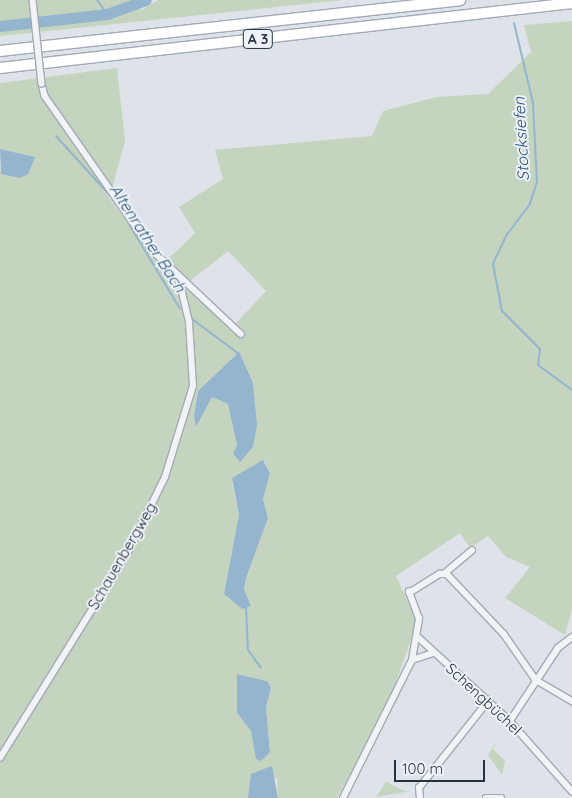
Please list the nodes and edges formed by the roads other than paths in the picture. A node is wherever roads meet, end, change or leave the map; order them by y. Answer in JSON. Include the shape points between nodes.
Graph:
{"nodes":[{"id":1,"x":32,"y":0,"type":"edge"},
{"id":2,"x":460,"y":0,"type":"edge"},
{"id":3,"x":572,"y":3,"type":"edge"},
{"id":4,"x":0,"y":51,"type":"edge"},
{"id":5,"x":0,"y":68,"type":"edge"},
{"id":6,"x":178,"y":276,"type":"junction"},
{"id":7,"x":241,"y":334,"type":"dead end"},
{"id":8,"x":472,"y":550,"type":"dead end"},
{"id":9,"x":445,"y":573,"type":"junction"},
{"id":10,"x":417,"y":636,"type":"junction"},
{"id":11,"x":572,"y":637,"type":"edge"},
{"id":12,"x":434,"y":653,"type":"junction"},
{"id":13,"x":412,"y":660,"type":"junction"},
{"id":14,"x":536,"y":680,"type":"junction"},
{"id":15,"x":489,"y":700,"type":"junction"},
{"id":16,"x":572,"y":701,"type":"edge"},
{"id":17,"x":510,"y":721,"type":"junction"},
{"id":18,"x":0,"y":758,"type":"edge"},
{"id":19,"x":572,"y":791,"type":"edge"},
{"id":20,"x":343,"y":798,"type":"edge"},
{"id":21,"x":420,"y":798,"type":"edge"},
{"id":22,"x":486,"y":798,"type":"edge"},
{"id":23,"x":501,"y":798,"type":"edge"}],
"edges":[{"from":1,"to":6,"type":"street","bridge":true,"via":[[44,96],[140,234]]},
{"from":2,"to":4,"type":"highway","number":"A 3"},
{"from":3,"to":5,"type":"highway","number":"A 3"},
{"from":6,"to":7,"type":"street"},
{"from":6,"to":18,"type":"street","name":"Schauenbergweg","via":[[189,322],[193,386],[165,477],[129,550]]},
{"from":8,"to":9,"type":"street"},
{"from":9,"to":10,"type":"street","via":[[409,592],[418,611]]},
{"from":9,"to":14,"type":"street","via":[[504,634]]},
{"from":10,"to":12,"type":"street","name":"Schengbüchel"},
{"from":10,"to":13,"type":"street"},
{"from":11,"to":14,"type":"street","via":[[561,644]]},
{"from":12,"to":13,"type":"street","name":"Schengbüchel"},
{"from":12,"to":15,"type":"street","name":"Schengbüchel"},
{"from":13,"to":20,"type":"street"},
{"from":14,"to":16,"type":"street"},
{"from":14,"to":17,"type":"street"},
{"from":15,"to":17,"type":"street","name":"Schengbüchel"},
{"from":15,"to":21,"type":"street","via":[[419,788]]},
{"from":17,"to":19,"type":"street","name":"Schengbüchel"},
{"from":22,"to":23,"type":"street"}]}
